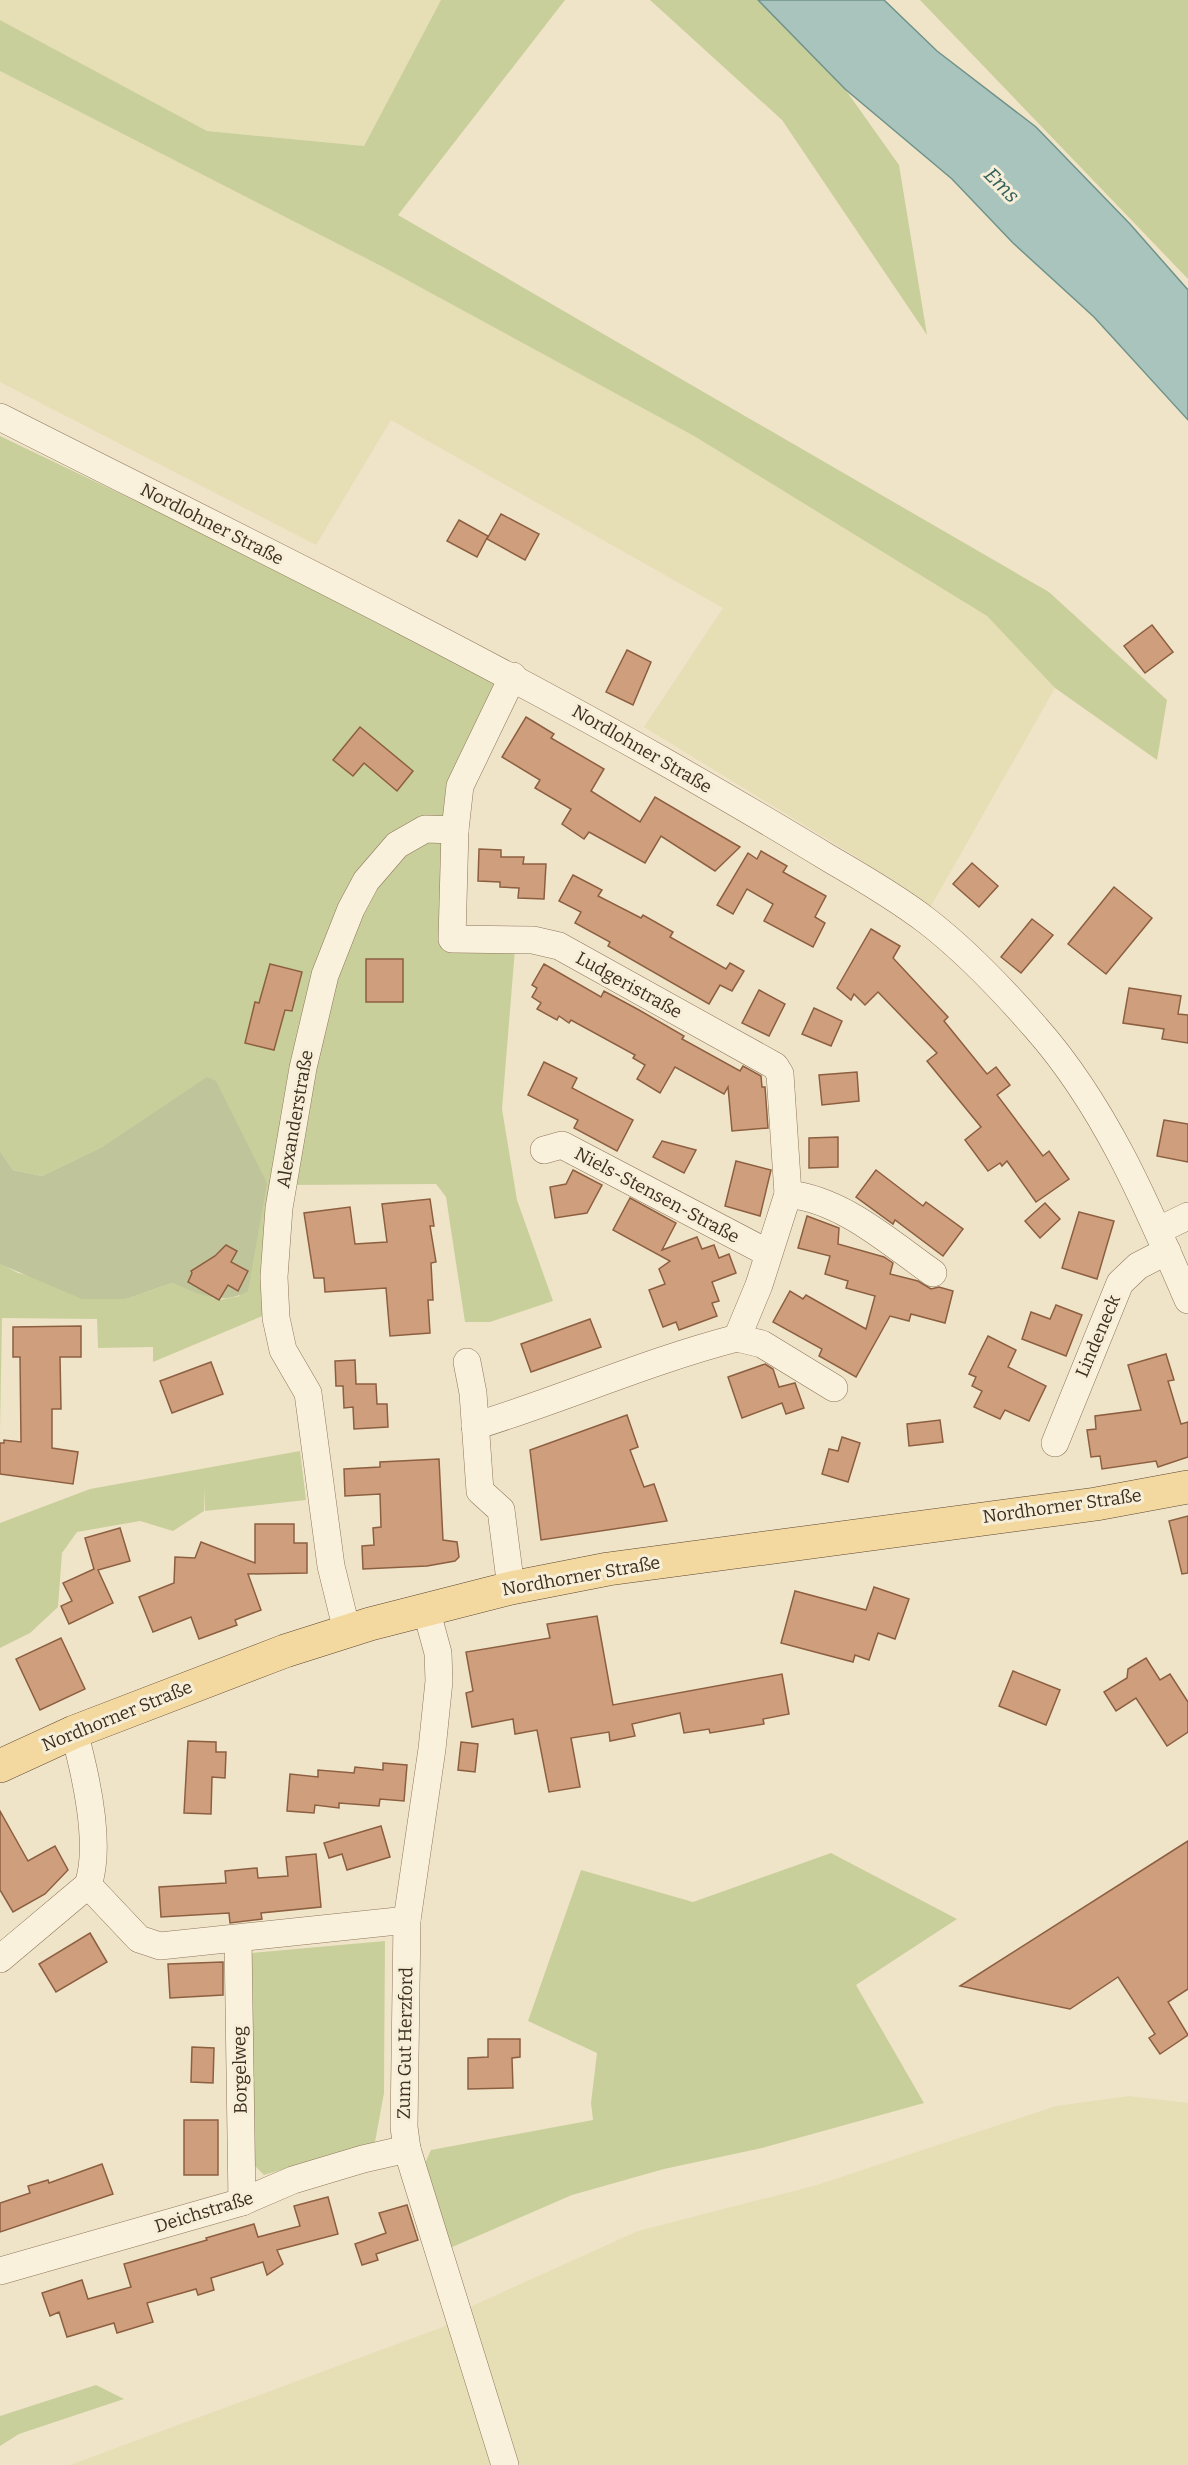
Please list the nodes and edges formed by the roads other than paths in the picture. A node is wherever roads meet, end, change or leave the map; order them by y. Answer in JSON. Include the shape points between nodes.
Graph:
{"nodes":[{"id":1,"x":0,"y":417,"type":"edge"},
{"id":2,"x":513,"y":676,"type":"junction"},
{"id":3,"x":455,"y":830,"type":"junction"},
{"id":4,"x":544,"y":1150,"type":"dead end"},
{"id":5,"x":788,"y":1194,"type":"junction"},
{"id":6,"x":1188,"y":1216,"type":"edge"},
{"id":7,"x":1163,"y":1240,"type":"junction"},
{"id":8,"x":768,"y":1253,"type":"junction"},
{"id":9,"x":933,"y":1273,"type":"dead end"},
{"id":10,"x":1188,"y":1300,"type":"edge"},
{"id":11,"x":737,"y":1338,"type":"junction"},
{"id":12,"x":467,"y":1362,"type":"dead end"},
{"id":13,"x":834,"y":1388,"type":"dead end"},
{"id":14,"x":475,"y":1426,"type":"junction"},
{"id":15,"x":1055,"y":1443,"type":"dead end"},
{"id":16,"x":1188,"y":1486,"type":"edge"},
{"id":17,"x":511,"y":1588,"type":"junction"},
{"id":18,"x":426,"y":1609,"type":"junction"},
{"id":19,"x":347,"y":1631,"type":"junction"},
{"id":20,"x":74,"y":1732,"type":"junction"},
{"id":21,"x":0,"y":1766,"type":"edge"},
{"id":22,"x":88,"y":1885,"type":"junction"},
{"id":23,"x":406,"y":1920,"type":"junction"},
{"id":24,"x":238,"y":1939,"type":"junction"},
{"id":25,"x":0,"y":1959,"type":"edge"},
{"id":26,"x":407,"y":2149,"type":"junction"},
{"id":27,"x":242,"y":2202,"type":"junction"},
{"id":28,"x":0,"y":2271,"type":"edge"},
{"id":29,"x":505,"y":2465,"type":"edge"}],
"edges":[{"from":1,"to":2,"type":"street","name":"Nordlohner Straße"},
{"from":2,"to":3,"type":"street","via":[[460,786]]},
{"from":2,"to":7,"type":"street","name":"Nordlohner Straße","via":[[867,880],[928,921],[964,952],[1038,1029],[1071,1073],[1116,1145]]},
{"from":3,"to":5,"type":"street","name":"Ludgeristraße","via":[[452,939],[533,940],[559,946],[775,1066],[780,1074]]},
{"from":3,"to":19,"type":"street","name":"Alexanderstraße","via":[[425,828],[397,844],[366,880],[351,909],[325,975],[303,1068],[279,1208],[274,1277],[276,1318],[283,1350],[308,1393],[331,1566]]},
{"from":4,"to":8,"type":"street","name":"Niels-Stensen-Straße","via":[[562,1145]]},
{"from":5,"to":8,"type":"street","name":"Ludgeristraße"},
{"from":5,"to":9,"type":"street","via":[[808,1196],[861,1221]]},
{"from":6,"to":7,"type":"street"},
{"from":7,"to":10,"type":"street","name":"Nordlohner Straße"},
{"from":7,"to":15,"type":"street","name":"Lindeneck","via":[[1120,1283]]},
{"from":8,"to":11,"type":"street","name":"Ludgeristraße"},
{"from":11,"to":13,"type":"street","via":[[762,1344]]},
{"from":11,"to":14,"type":"street"},
{"from":12,"to":14,"type":"street"},
{"from":14,"to":17,"type":"street","via":[[480,1491],[501,1510]]},
{"from":16,"to":17,"type":"main road","name":"Nordhorner Straße","via":[[1096,1504],[619,1568]]},
{"from":17,"to":18,"type":"main road","name":"Nordhorner Straße"},
{"from":18,"to":19,"type":"main road","name":"Nordhorner Straße"},
{"from":18,"to":23,"type":"street","name":"Zum Gut Herzford","via":[[438,1653],[439,1682]]},
{"from":19,"to":20,"type":"main road","name":"Nordhorner Straße"},
{"from":20,"to":21,"type":"main road","name":"Nordhorner Straße"},
{"from":20,"to":22,"type":"street","via":[[94,1842],[94,1869]]},
{"from":22,"to":24,"type":"street","via":[[139,1939],[160,1946]]},
{"from":22,"to":25,"type":"street"},
{"from":23,"to":24,"type":"street"},
{"from":23,"to":26,"type":"street","name":"Zum Gut Herzford"},
{"from":24,"to":27,"type":"street","name":"Borgelweg"},
{"from":26,"to":27,"type":"street","name":"Deichstraße","via":[[293,2180]]},
{"from":26,"to":29,"type":"street","name":"Zum Gut Herzford"},
{"from":27,"to":28,"type":"street","name":"Deichstraße"}]}
